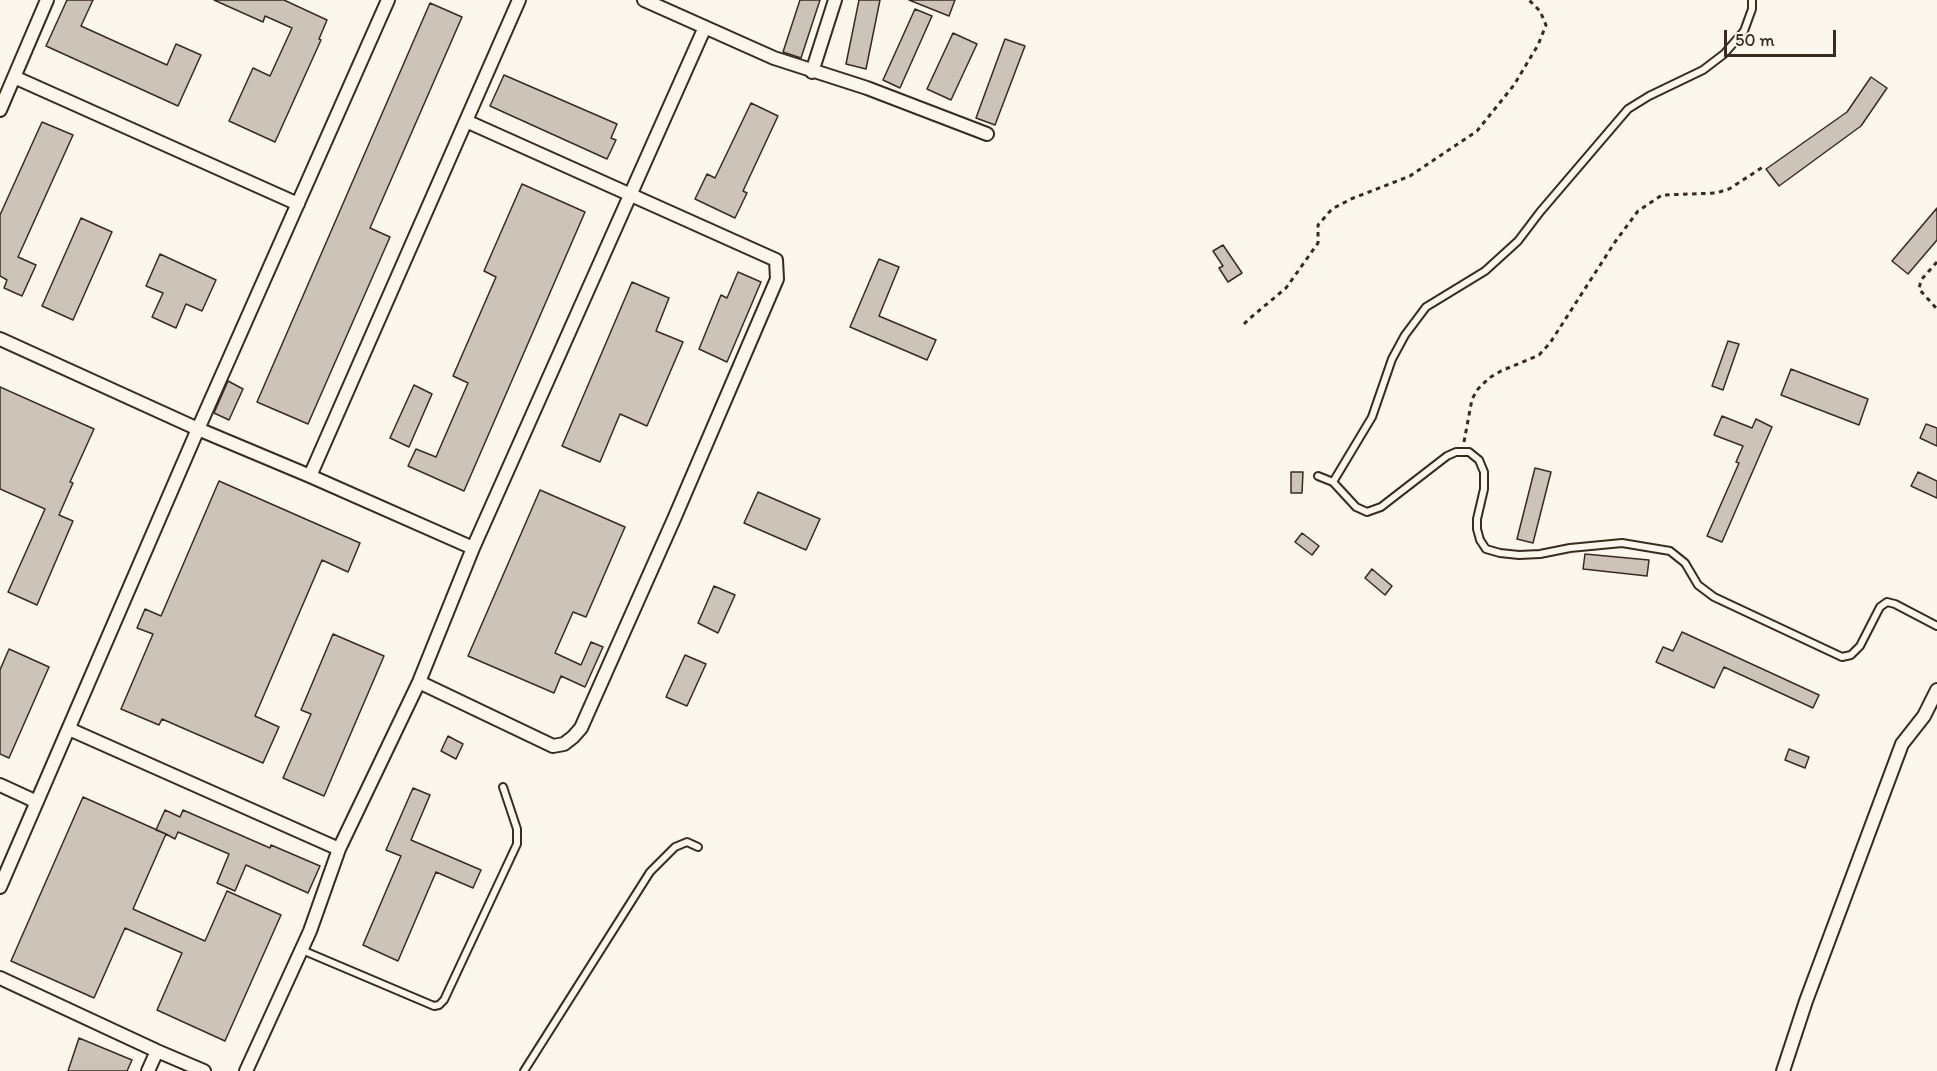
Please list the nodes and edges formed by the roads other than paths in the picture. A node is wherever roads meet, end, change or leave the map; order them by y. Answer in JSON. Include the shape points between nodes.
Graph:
{"nodes":[{"id":1,"x":47,"y":0,"type":"edge"},
{"id":2,"x":388,"y":0,"type":"edge"},
{"id":3,"x":519,"y":0,"type":"edge"},
{"id":4,"x":644,"y":0,"type":"edge"},
{"id":5,"x":835,"y":0,"type":"edge"},
{"id":6,"x":1752,"y":0,"type":"edge"},
{"id":7,"x":705,"y":27,"type":"junction"},
{"id":8,"x":812,"y":72,"type":"junction"},
{"id":9,"x":14,"y":77,"type":"junction"},
{"id":10,"x":0,"y":110,"type":"edge"},
{"id":11,"x":466,"y":121,"type":"junction"},
{"id":12,"x":987,"y":135,"type":"dead end"},
{"id":13,"x":630,"y":196,"type":"junction"},
{"id":14,"x":298,"y":204,"type":"junction"},
{"id":15,"x":0,"y":339,"type":"edge"},
{"id":16,"x":198,"y":429,"type":"junction"},
{"id":17,"x":310,"y":476,"type":"junction"},
{"id":18,"x":1318,"y":476,"type":"dead end"},
{"id":19,"x":1333,"y":482,"type":"junction"},
{"id":20,"x":473,"y":548,"type":"junction"},
{"id":21,"x":1937,"y":626,"type":"edge"},
{"id":22,"x":419,"y":682,"type":"junction"},
{"id":23,"x":1937,"y":690,"type":"edge"},
{"id":24,"x":69,"y":729,"type":"junction"},
{"id":25,"x":0,"y":785,"type":"edge"},
{"id":26,"x":503,"y":787,"type":"dead end"},
{"id":27,"x":37,"y":802,"type":"junction"},
{"id":28,"x":698,"y":847,"type":"dead end"},
{"id":29,"x":339,"y":849,"type":"junction"},
{"id":30,"x":0,"y":887,"type":"edge"},
{"id":31,"x":302,"y":949,"type":"junction"},
{"id":32,"x":0,"y":978,"type":"edge"},
{"id":33,"x":157,"y":1051,"type":"junction"},
{"id":34,"x":148,"y":1071,"type":"edge"},
{"id":35,"x":204,"y":1071,"type":"edge"},
{"id":36,"x":246,"y":1071,"type":"edge"},
{"id":37,"x":524,"y":1071,"type":"edge"},
{"id":38,"x":1783,"y":1071,"type":"edge"}],
"edges":[{"from":1,"to":9,"type":"street"},
{"from":2,"to":14,"type":"street"},
{"from":3,"to":11,"type":"street"},
{"from":4,"to":7,"type":"street"},
{"from":5,"to":8,"type":"street"},
{"from":6,"to":19,"type":"lane","via":[[1744,31],[1724,54],[1703,70],[1628,109],[1518,241],[1485,271],[1426,307],[1392,359],[1372,417]]},
{"from":7,"to":8,"type":"street"},
{"from":7,"to":13,"type":"street"},
{"from":8,"to":12,"type":"street","via":[[867,88]]},
{"from":9,"to":10,"type":"street"},
{"from":9,"to":14,"type":"street"},
{"from":11,"to":13,"type":"street"},
{"from":11,"to":17,"type":"street"},
{"from":13,"to":20,"type":"street"},
{"from":13,"to":22,"type":"street","via":[[776,260],[777,267],[777,279],[675,519],[581,728],[564,744],[553,746]]},
{"from":14,"to":16,"type":"street"},
{"from":15,"to":16,"type":"street"},
{"from":16,"to":17,"type":"street"},
{"from":16,"to":24,"type":"street"},
{"from":17,"to":20,"type":"street"},
{"from":18,"to":19,"type":"lane"},
{"from":19,"to":21,"type":"lane","via":[[1356,507],[1367,512],[1381,507],[1436,462],[1469,452],[1479,460],[1484,472],[1477,529],[1486,549],[1519,555],[1622,543],[1670,551],[1685,563],[1698,585],[1714,597],[1842,657],[1851,655],[1860,645],[1880,607],[1887,602]]},
{"from":20,"to":22,"type":"street"},
{"from":22,"to":29,"type":"street"},
{"from":23,"to":38,"type":"street","via":[[1924,716],[1902,744]]},
{"from":24,"to":27,"type":"street"},
{"from":24,"to":29,"type":"street"},
{"from":25,"to":27,"type":"street"},
{"from":26,"to":31,"type":"lane","via":[[517,829],[517,844],[439,1005]]},
{"from":27,"to":30,"type":"street"},
{"from":28,"to":37,"type":"lane","via":[[687,842],[675,847],[650,872]]},
{"from":29,"to":31,"type":"street"},
{"from":31,"to":36,"type":"street"},
{"from":32,"to":33,"type":"street"},
{"from":33,"to":34,"type":"street"},
{"from":33,"to":35,"type":"street"}]}
